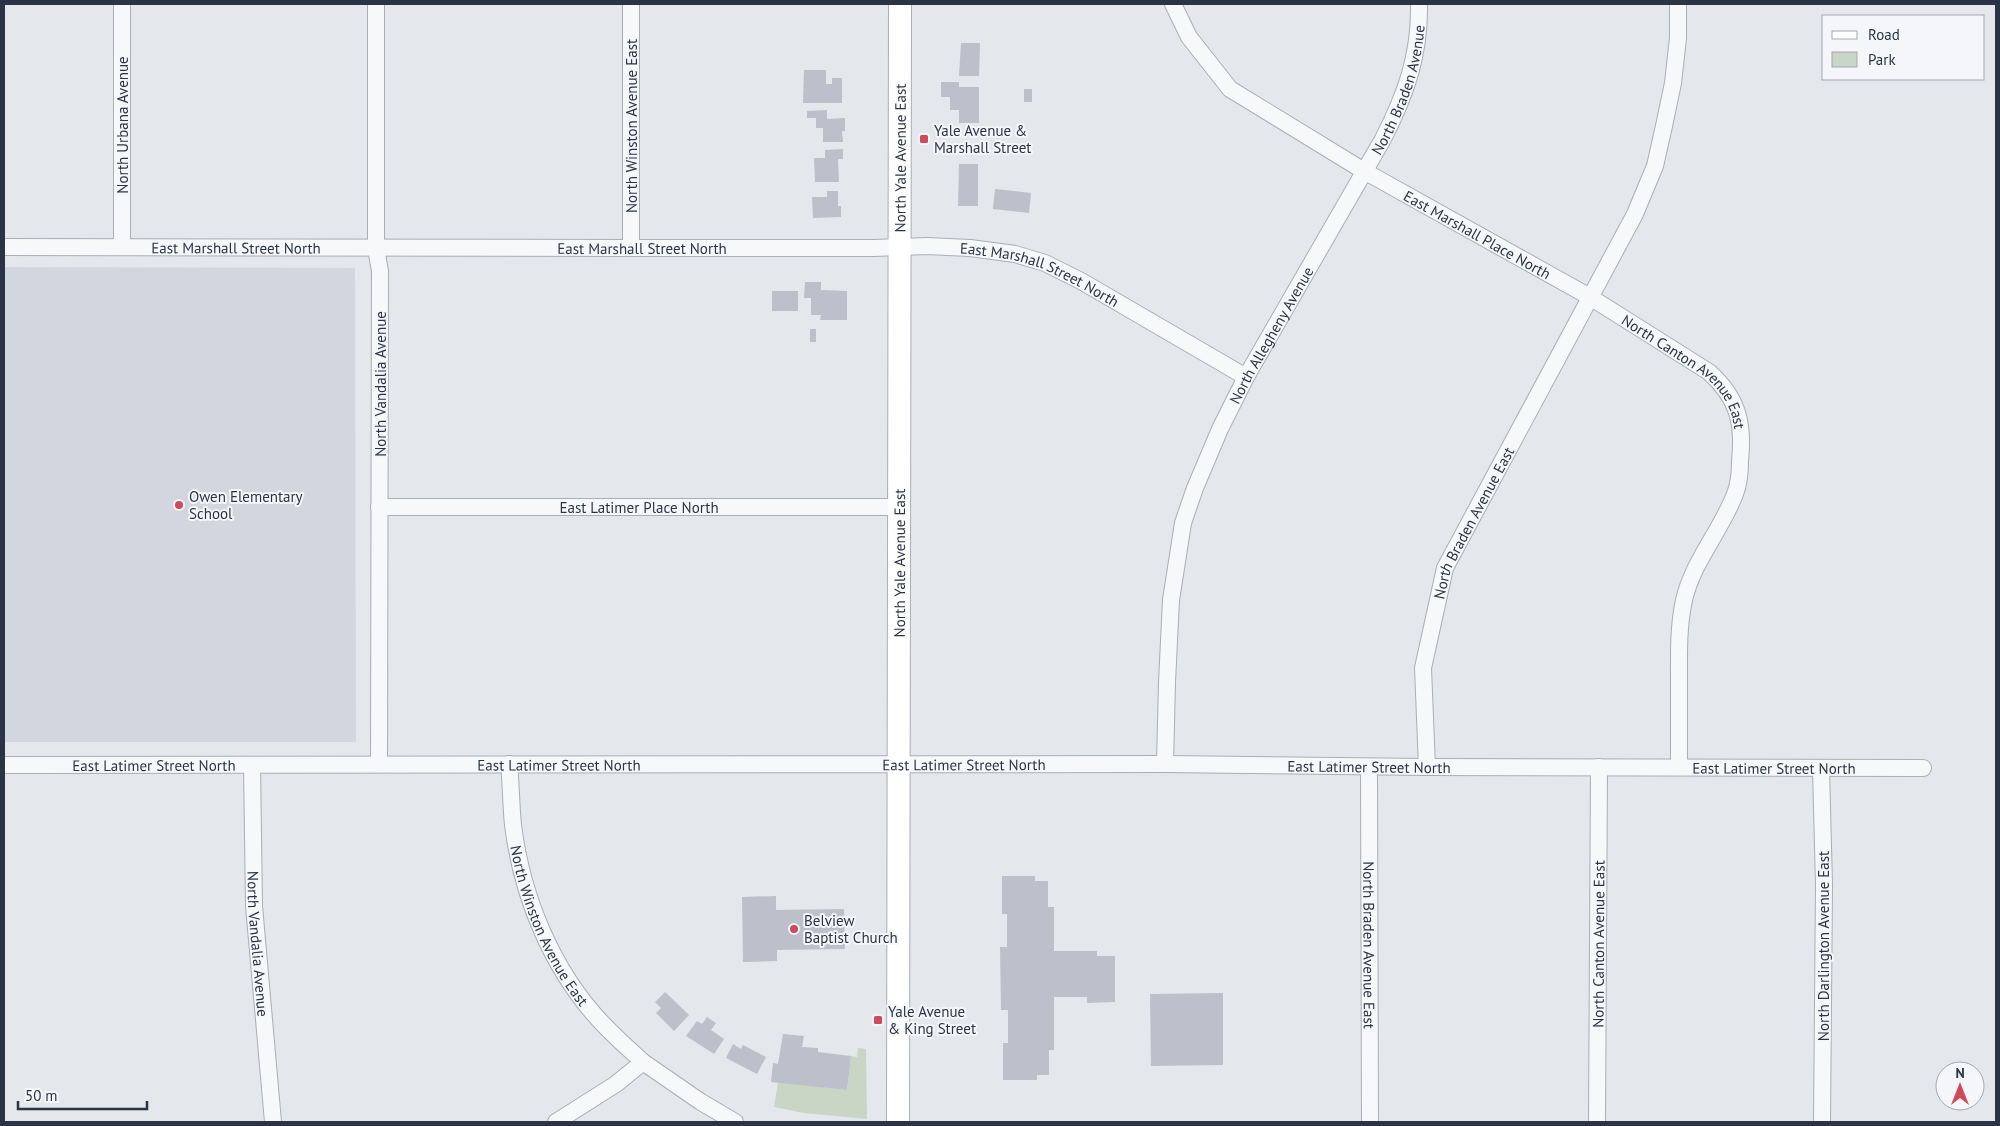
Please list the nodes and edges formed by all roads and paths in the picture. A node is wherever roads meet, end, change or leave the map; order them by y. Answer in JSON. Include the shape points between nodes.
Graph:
{"nodes":[{"id":1,"x":122,"y":4,"type":"edge"},
{"id":2,"x":376,"y":4,"type":"edge"},
{"id":3,"x":631,"y":4,"type":"edge"},
{"id":4,"x":900,"y":4,"type":"edge"},
{"id":5,"x":1172,"y":4,"type":"edge"},
{"id":6,"x":1419,"y":4,"type":"edge"},
{"id":7,"x":1678,"y":4,"type":"edge"},
{"id":8,"x":1364,"y":172,"type":"junction"},
{"id":9,"x":122,"y":246,"type":"junction"},
{"id":10,"x":4,"y":247,"type":"edge"},
{"id":11,"x":900,"y":247,"type":"junction"},
{"id":12,"x":376,"y":248,"type":"junction"},
{"id":13,"x":631,"y":248,"type":"junction"},
{"id":14,"x":1590,"y":297,"type":"junction"},
{"id":15,"x":1246,"y":376,"type":"junction"},
{"id":16,"x":379,"y":507,"type":"junction"},
{"id":17,"x":900,"y":508,"type":"junction"},
{"id":18,"x":379,"y":764,"type":"junction"},
{"id":19,"x":509,"y":764,"type":"junction"},
{"id":20,"x":1165,"y":764,"type":"junction"},
{"id":21,"x":4,"y":765,"type":"edge"},
{"id":22,"x":252,"y":765,"type":"junction"},
{"id":23,"x":900,"y":765,"type":"junction"},
{"id":24,"x":1369,"y":767,"type":"junction"},
{"id":25,"x":1427,"y":767,"type":"junction"},
{"id":26,"x":1599,"y":767,"type":"junction"},
{"id":27,"x":1679,"y":767,"type":"junction"},
{"id":28,"x":1923,"y":768,"type":"dead end"},
{"id":29,"x":1821,"y":769,"type":"junction"},
{"id":30,"x":643,"y":1062,"type":"junction"},
{"id":31,"x":273,"y":1122,"type":"edge"},
{"id":32,"x":556,"y":1122,"type":"edge"},
{"id":33,"x":735,"y":1122,"type":"edge"},
{"id":34,"x":898,"y":1122,"type":"edge"},
{"id":35,"x":1370,"y":1122,"type":"edge"},
{"id":36,"x":1597,"y":1122,"type":"edge"},
{"id":37,"x":1822,"y":1122,"type":"edge"}],
"edges":[{"from":1,"to":9,"type":"street","name":"North Urbana Avenue"},
{"from":2,"to":12,"type":"street","name":"North Vandalia Avenue"},
{"from":3,"to":13,"type":"street","name":"North Winston Avenue East"},
{"from":4,"to":11,"type":"main road","name":"North Yale Avenue East"},
{"from":5,"to":8,"type":"street","via":[[1189,36],[1230,89]]},
{"from":6,"to":8,"type":"street","name":"North Braden Avenue","via":[[1417,46],[1405,92]]},
{"from":7,"to":14,"type":"street","via":[[1673,83],[1655,166],[1635,214]]},
{"from":8,"to":14,"type":"street","name":"East Marshall Place North"},
{"from":8,"to":15,"type":"street","name":"North Allegheny Avenue"},
{"from":9,"to":10,"type":"street","name":"East Marshall Street North"},
{"from":9,"to":12,"type":"street","name":"East Marshall Street North"},
{"from":11,"to":13,"type":"street","name":"East Marshall Street North"},
{"from":11,"to":15,"type":"street","name":"East Marshall Street North","via":[[970,248],[1015,254],[1044,263]]},
{"from":11,"to":17,"type":"main road","name":"North Yale Avenue East"},
{"from":12,"to":13,"type":"street","name":"East Marshall Street North"},
{"from":12,"to":16,"type":"street","name":"North Vandalia Avenue","via":[[380,271]]},
{"from":14,"to":25,"type":"street","name":"North Braden Avenue East","via":[[1445,568],[1423,668]]},
{"from":14,"to":27,"type":"street","name":"North Canton Avenue East","via":[[1709,372],[1729,395],[1740,420],[1742,439],[1736,494],[1695,569],[1679,629]]},
{"from":15,"to":20,"type":"street","name":"North Allegheny Avenue","via":[[1218,433],[1183,523],[1171,600]]},
{"from":16,"to":17,"type":"street","name":"East Latimer Place North"},
{"from":16,"to":18,"type":"street","name":"North Vandalia Avenue"},
{"from":17,"to":23,"type":"main road","name":"North Yale Avenue East"},
{"from":18,"to":19,"type":"street","name":"East Latimer Street North"},
{"from":18,"to":22,"type":"street","name":"East Latimer Street North"},
{"from":19,"to":23,"type":"street","name":"East Latimer Street North"},
{"from":19,"to":30,"type":"street","name":"North Winston Avenue East","via":[[513,824],[521,865],[532,907],[549,946],[567,979],[601,1022]]},
{"from":20,"to":23,"type":"street","name":"East Latimer Street North"},
{"from":20,"to":24,"type":"street","name":"East Latimer Street North"},
{"from":21,"to":22,"type":"street","name":"East Latimer Street North"},
{"from":22,"to":31,"type":"street","name":"North Vandalia Avenue","via":[[254,906]]},
{"from":23,"to":34,"type":"main road","name":"North Yale Avenue East"},
{"from":24,"to":25,"type":"street","name":"East Latimer Street North"},
{"from":24,"to":35,"type":"street","name":"North Braden Avenue East"},
{"from":25,"to":26,"type":"street","name":"East Latimer Street North"},
{"from":26,"to":27,"type":"street","name":"East Latimer Street North"},
{"from":26,"to":36,"type":"street","name":"North Canton Avenue East"},
{"from":27,"to":29,"type":"street","name":"East Latimer Street North"},
{"from":28,"to":29,"type":"street","name":"East Latimer Street North"},
{"from":29,"to":37,"type":"street","name":"North Darlington Avenue East","via":[[1824,885]]},
{"from":30,"to":32,"type":"street","via":[[616,1084]]},
{"from":30,"to":33,"type":"street","name":"North Winston Avenue East"}]}
